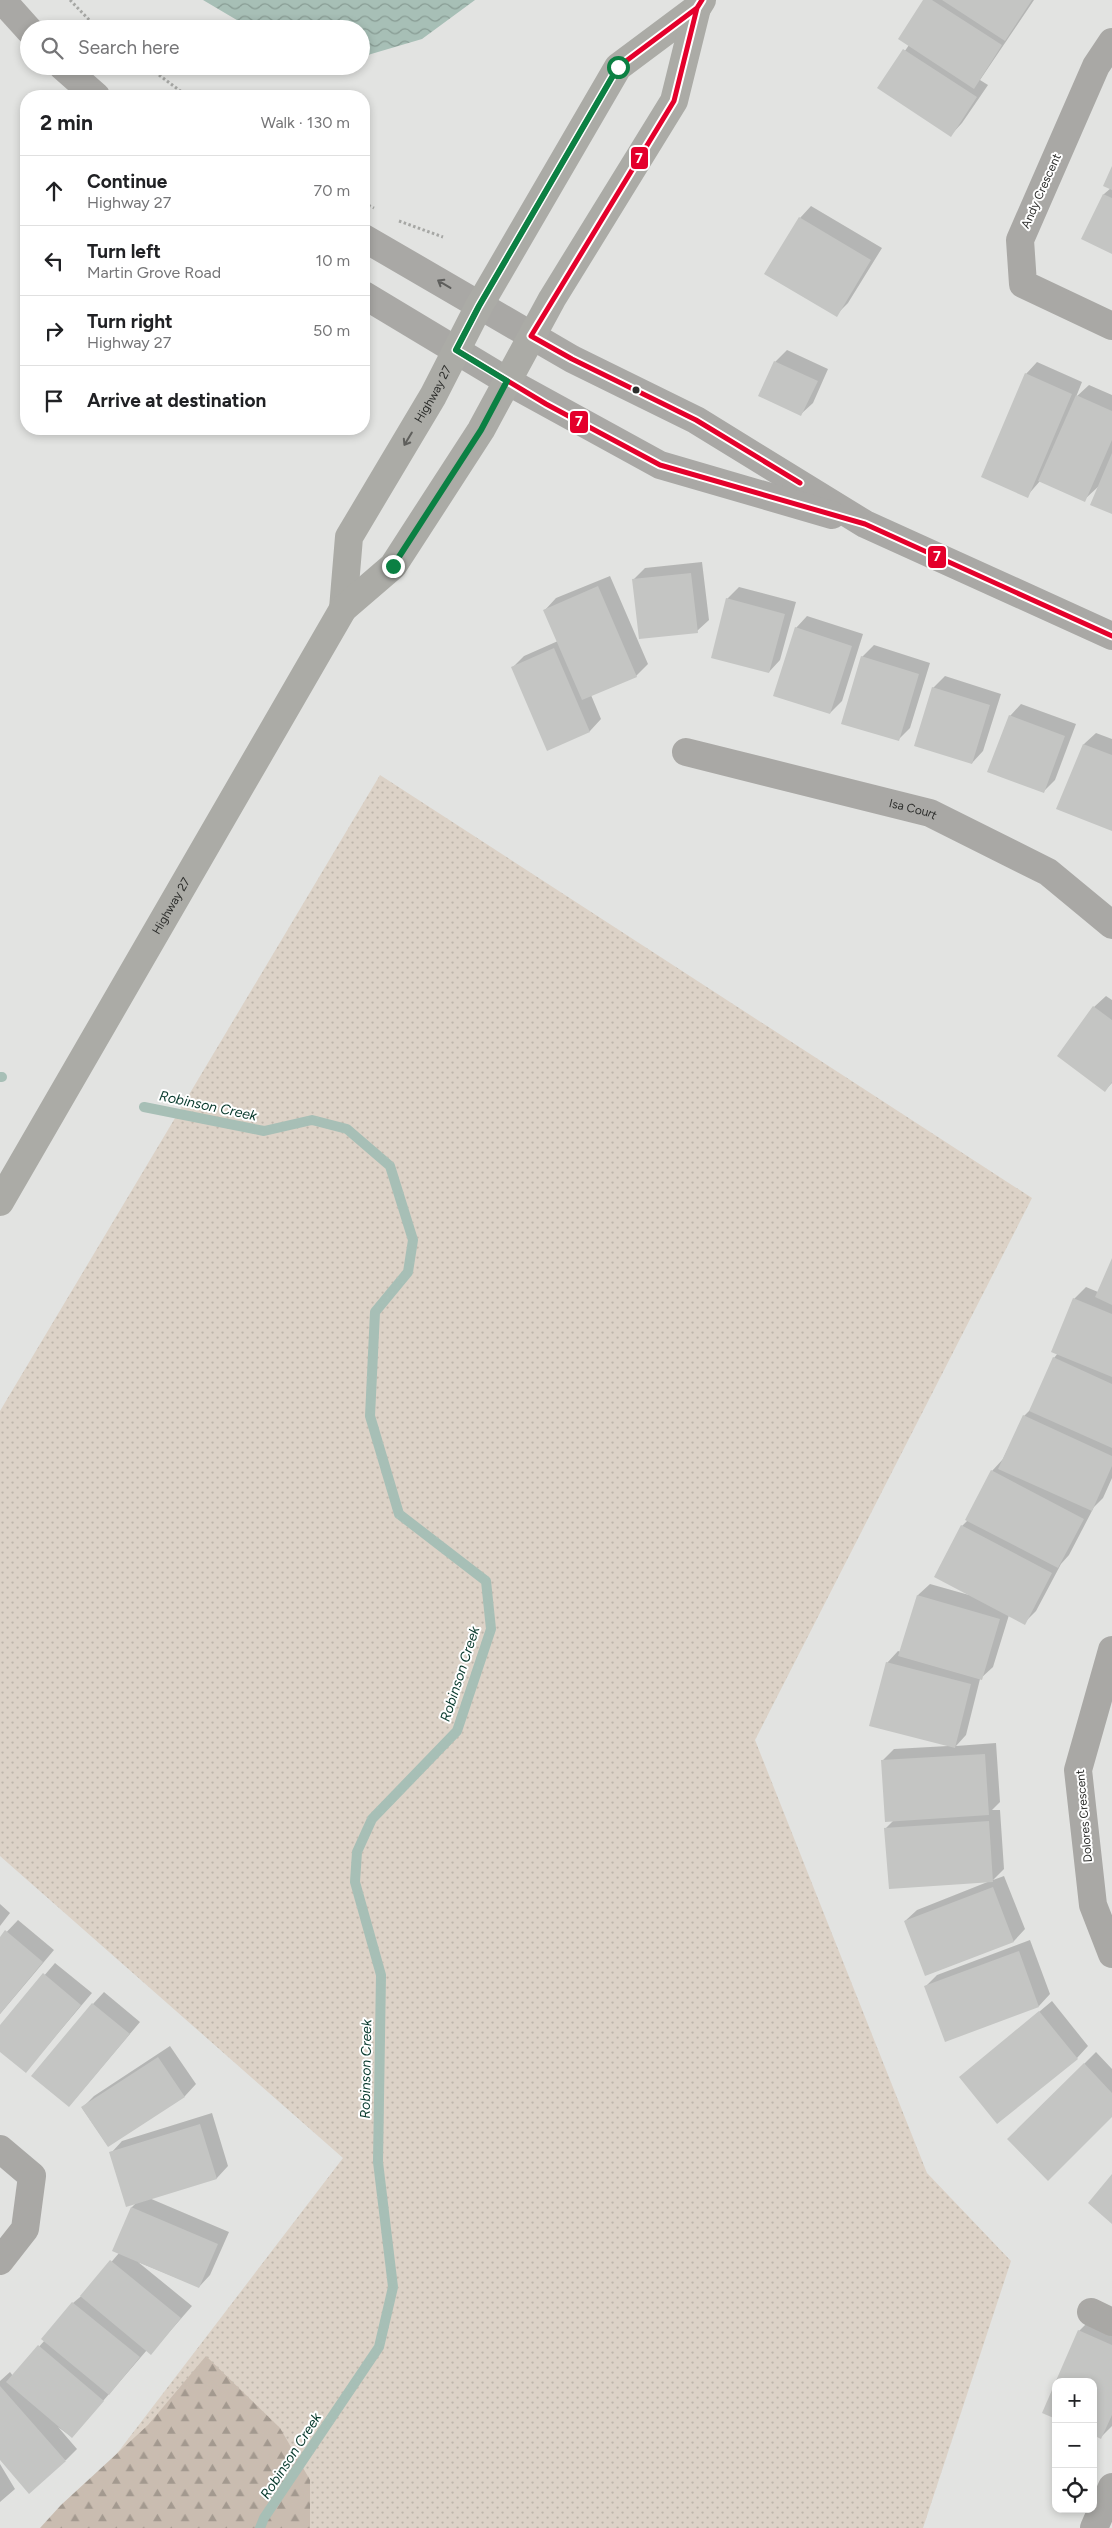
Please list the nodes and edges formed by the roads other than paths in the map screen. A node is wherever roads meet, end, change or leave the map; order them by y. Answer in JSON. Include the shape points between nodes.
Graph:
{"nodes":[{"id":1,"x":2,"y":0,"type":"edge"},
{"id":2,"x":700,"y":4,"type":"edge"},
{"id":3,"x":20,"y":20,"type":"edge"},
{"id":4,"x":1112,"y":42,"type":"edge"},
{"id":5,"x":72,"y":75,"type":"edge"},
{"id":6,"x":89,"y":90,"type":"edge"},
{"id":7,"x":370,"y":242,"type":"edge"},
{"id":8,"x":370,"y":299,"type":"edge"},
{"id":9,"x":479,"y":306,"type":"junction"},
{"id":10,"x":1112,"y":326,"type":"edge"},
{"id":11,"x":531,"y":336,"type":"junction"},
{"id":12,"x":456,"y":350,"type":"junction"},
{"id":13,"x":507,"y":381,"type":"junction"},
{"id":14,"x":865,"y":524,"type":"junction"},
{"id":15,"x":343,"y":609,"type":"junction"},
{"id":16,"x":1112,"y":636,"type":"edge"},
{"id":17,"x":686,"y":752,"type":"dead end"},
{"id":18,"x":1112,"y":925,"type":"edge"},
{"id":19,"x":0,"y":1202,"type":"edge"},
{"id":20,"x":1112,"y":1650,"type":"edge"},
{"id":21,"x":1112,"y":1954,"type":"edge"},
{"id":22,"x":0,"y":2149,"type":"edge"},
{"id":23,"x":0,"y":2261,"type":"edge"},
{"id":24,"x":1112,"y":2488,"type":"edge"},
{"id":25,"x":1094,"y":2528,"type":"edge"}],
"edges":[{"from":1,"to":3,"type":"street"},
{"from":2,"to":9,"type":"main road","name":"Highway 27","via":[[618,67]]},
{"from":2,"to":11,"type":"main road","name":"Highway 27","via":[[674,101]]},
{"from":4,"to":10,"type":"street","name":"Andy Crescent","via":[[1096,66],[1020,240],[1023,284]]},
{"from":5,"to":6,"type":"street"},
{"from":9,"to":7,"type":"street","one_way":true},
{"from":8,"to":12,"type":"street"},
{"from":9,"to":11,"type":"street"},
{"from":9,"to":12,"type":"main road","name":"Highway 27"},
{"from":11,"to":13,"type":"main road","name":"Highway 27"},
{"from":11,"to":14,"type":"street","via":[[696,420]]},
{"from":12,"to":13,"type":"street"},
{"from":12,"to":15,"type":"main road","name":"Highway 27","one_way":true,"via":[[433,396],[350,537]]},
{"from":13,"to":14,"type":"street","via":[[660,465]]},
{"from":13,"to":15,"type":"main road","name":"Highway 27","via":[[481,430],[393,566]]},
{"from":14,"to":16,"type":"street"},
{"from":15,"to":19,"type":"main road","name":"Highway 27"},
{"from":17,"to":18,"type":"street","name":"Isa Court","via":[[930,813],[1048,872]]},
{"from":20,"to":21,"type":"street","name":"Dolores Crescent","via":[[1078,1770],[1093,1905]]},
{"from":22,"to":23,"type":"street","via":[[32,2176],[25,2229]]},
{"from":24,"to":25,"type":"street"}]}
